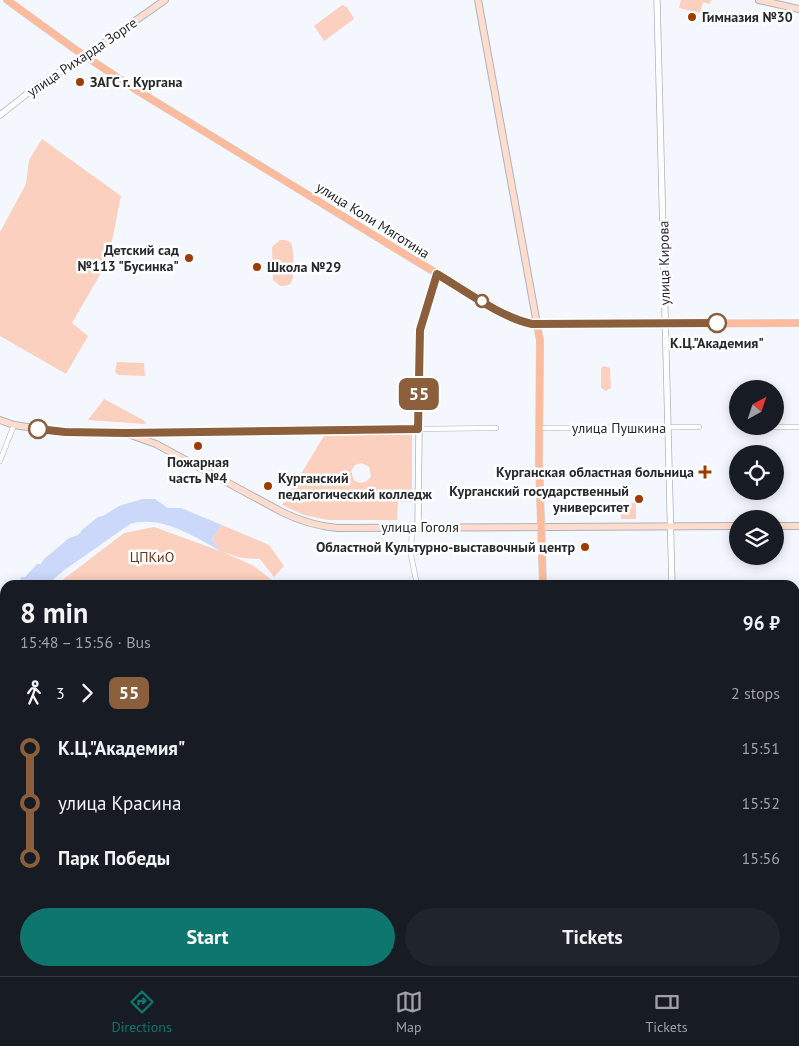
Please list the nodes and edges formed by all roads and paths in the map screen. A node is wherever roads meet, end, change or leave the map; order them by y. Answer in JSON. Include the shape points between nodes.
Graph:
{"nodes":[{"id":1,"x":7,"y":0,"type":"edge"},
{"id":2,"x":165,"y":0,"type":"edge"},
{"id":3,"x":478,"y":0,"type":"edge"},
{"id":4,"x":657,"y":0,"type":"edge"},
{"id":5,"x":759,"y":0,"type":"edge"},
{"id":6,"x":799,"y":9,"type":"edge"},
{"id":7,"x":85,"y":56,"type":"junction"},
{"id":8,"x":0,"y":115,"type":"edge"},
{"id":9,"x":437,"y":274,"type":"junction"},
{"id":10,"x":799,"y":323,"type":"edge"},
{"id":11,"x":537,"y":324,"type":"junction"},
{"id":12,"x":665,"y":324,"type":"junction"},
{"id":13,"x":0,"y":420,"type":"edge"},
{"id":14,"x":14,"y":425,"type":"junction"},
{"id":15,"x":699,"y":427,"type":"dead end"},
{"id":16,"x":784,"y":427,"type":"edge"},
{"id":17,"x":799,"y":427,"type":"edge"},
{"id":18,"x":496,"y":428,"type":"dead end"},
{"id":19,"x":540,"y":428,"type":"junction"},
{"id":20,"x":668,"y":428,"type":"junction"},
{"id":21,"x":418,"y":429,"type":"junction"},
{"id":22,"x":126,"y":433,"type":"junction"},
{"id":23,"x":0,"y":461,"type":"edge"},
{"id":24,"x":671,"y":526,"type":"junction"},
{"id":25,"x":729,"y":526,"type":"edge"},
{"id":26,"x":784,"y":526,"type":"edge"},
{"id":27,"x":799,"y":526,"type":"edge"},
{"id":28,"x":415,"y":527,"type":"junction"},
{"id":29,"x":541,"y":527,"type":"junction"},
{"id":30,"x":416,"y":580,"type":"edge"},
{"id":31,"x":543,"y":580,"type":"edge"},
{"id":32,"x":672,"y":580,"type":"edge"}],
"edges":[{"from":1,"to":7,"type":"main road","name":"улица Коли Мяготина"},
{"from":2,"to":7,"type":"main road","name":"улица Рихарда Зорге"},
{"from":3,"to":11,"type":"main road"},
{"from":4,"to":12,"type":"street","name":"улица Кирова"},
{"from":5,"to":6,"type":"main road"},
{"from":7,"to":8,"type":"street","name":"улица Рихарда Зорге","via":[[37,86]]},
{"from":7,"to":9,"type":"main road","name":"улица Коли Мяготина"},
{"from":9,"to":11,"type":"main road","name":"улица Коли Мяготина","via":[[508,316]]},
{"from":9,"to":21,"type":"street","via":[[420,330]]},
{"from":10,"to":12,"type":"main road","name":"улица Коли Мяготина"},
{"from":11,"to":12,"type":"main road","name":"улица Коли Мяготина"},
{"from":11,"to":19,"type":"main road","via":[[540,341]]},
{"from":12,"to":20,"type":"street","name":"улица Кирова"},
{"from":13,"to":14,"type":"main road"},
{"from":14,"to":22,"type":"main road","via":[[65,432]]},
{"from":14,"to":23,"type":"street"},
{"from":15,"to":20,"type":"street","name":"улица Пушкина"},
{"from":16,"to":17,"type":"street"},
{"from":18,"to":21,"type":"street"},
{"from":19,"to":20,"type":"street","name":"улица Пушкина"},
{"from":19,"to":29,"type":"main road"},
{"from":20,"to":24,"type":"street","name":"улица Кирова"},
{"from":21,"to":22,"type":"street"},
{"from":21,"to":28,"type":"street"},
{"from":22,"to":28,"type":"main road","name":"улица Гоголя","via":[[156,444],[303,522],[337,528]]},
{"from":24,"to":25,"type":"main road","name":"улица Гоголя"},
{"from":24,"to":29,"type":"main road","name":"улица Гоголя"},
{"from":24,"to":32,"type":"street","name":"улица Кирова"},
{"from":26,"to":27,"type":"main road"},
{"from":28,"to":29,"type":"main road","name":"улица Гоголя"},
{"from":28,"to":30,"type":"street","via":[[412,556]]},
{"from":29,"to":31,"type":"main road"}]}
